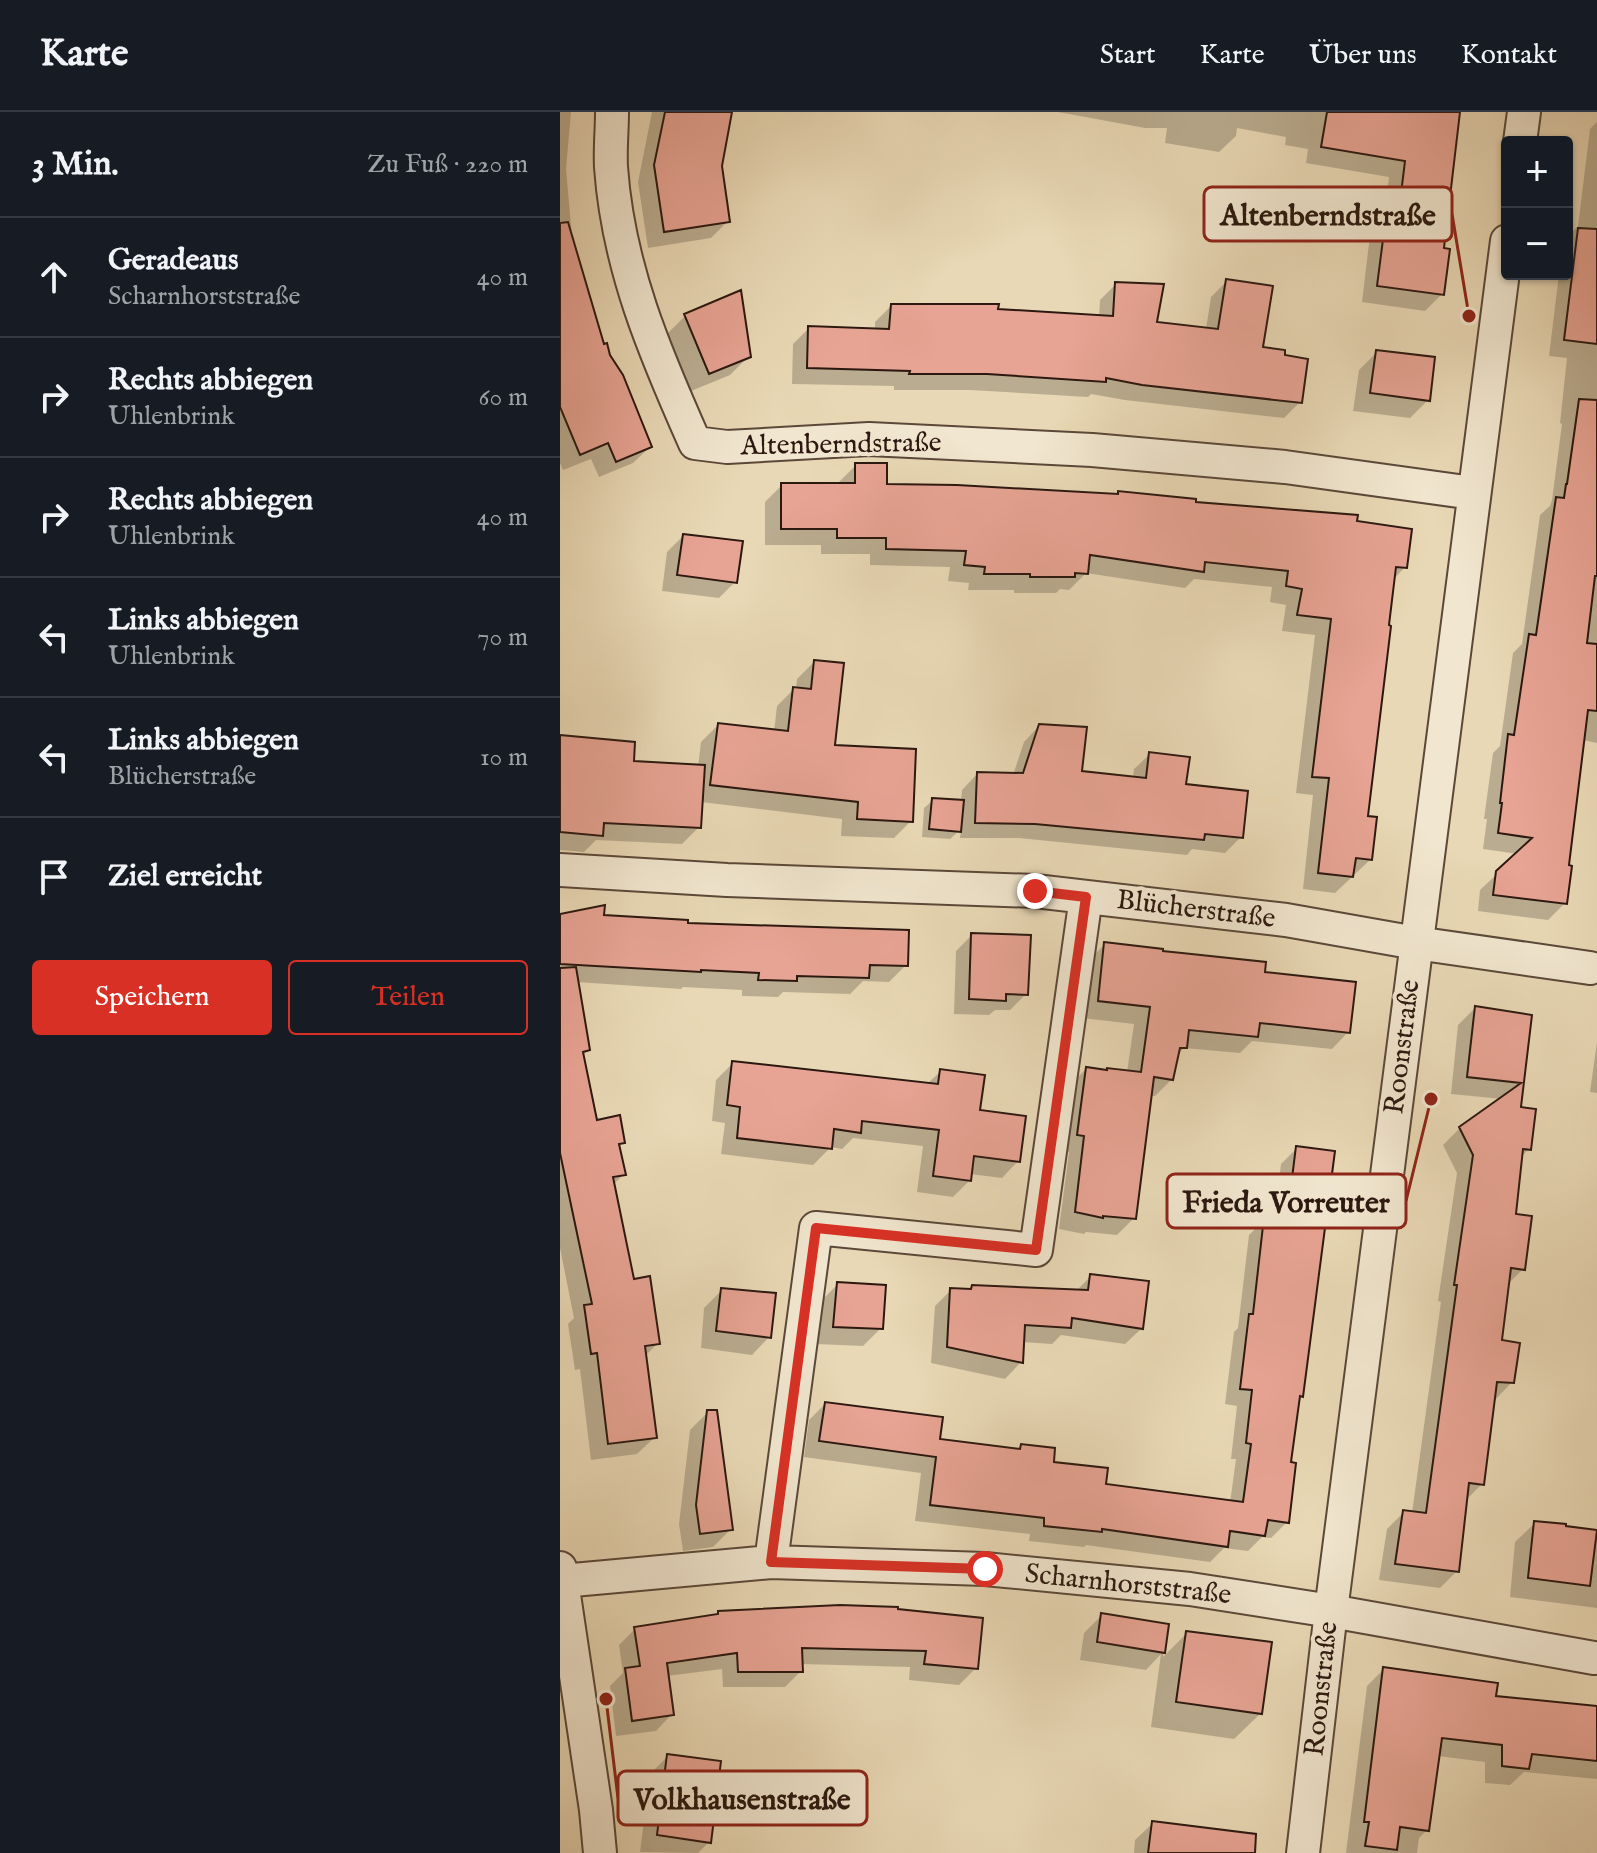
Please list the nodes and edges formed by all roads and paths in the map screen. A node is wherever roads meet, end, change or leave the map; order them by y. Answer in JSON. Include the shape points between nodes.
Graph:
{"nodes":[{"id":1,"x":612,"y":112,"type":"edge"},
{"id":2,"x":1524,"y":112,"type":"edge"},
{"id":3,"x":1521,"y":136,"type":"edge"},
{"id":4,"x":1502,"y":280,"type":"edge"},
{"id":5,"x":1473,"y":493,"type":"junction"},
{"id":6,"x":560,"y":870,"type":"edge"},
{"id":7,"x":1086,"y":897,"type":"junction"},
{"id":8,"x":1416,"y":943,"type":"junction"},
{"id":9,"x":1590,"y":968,"type":"dead end"},
{"id":10,"x":771,"y":1562,"type":"junction"},
{"id":11,"x":561,"y":1575,"type":"edge"},
{"id":12,"x":1331,"y":1611,"type":"junction"},
{"id":13,"x":1594,"y":1658,"type":"dead end"},
{"id":14,"x":600,"y":1853,"type":"edge"},
{"id":15,"x":1303,"y":1853,"type":"edge"}],
"edges":[{"from":1,"to":5,"type":"street","name":"Altenberndstraße","via":[[611,167],[627,263],[656,355],[695,443],[727,447],[869,439],[1092,450],[1285,467]]},
{"from":2,"to":3,"type":"street"},
{"from":4,"to":5,"type":"street","name":"Roonstraße"},
{"from":5,"to":8,"type":"street","name":"Roonstraße"},
{"from":6,"to":7,"type":"street","name":"Blücherstraße"},
{"from":7,"to":8,"type":"street","name":"Blücherstraße","via":[[1286,920]]},
{"from":7,"to":10,"type":"street","via":[[1036,1250],[816,1228]]},
{"from":8,"to":9,"type":"street","name":"Blücherstraße"},
{"from":8,"to":12,"type":"street","name":"Roonstraße"},
{"from":10,"to":11,"type":"street","name":"Scharnhorststraße"},
{"from":10,"to":12,"type":"street","name":"Scharnhorststraße","via":[[985,1569],[1190,1589]]},
{"from":11,"to":14,"type":"street"},
{"from":12,"to":13,"type":"street","name":"Scharnhorststraße"},
{"from":12,"to":15,"type":"street","name":"Roonstraße"}]}
